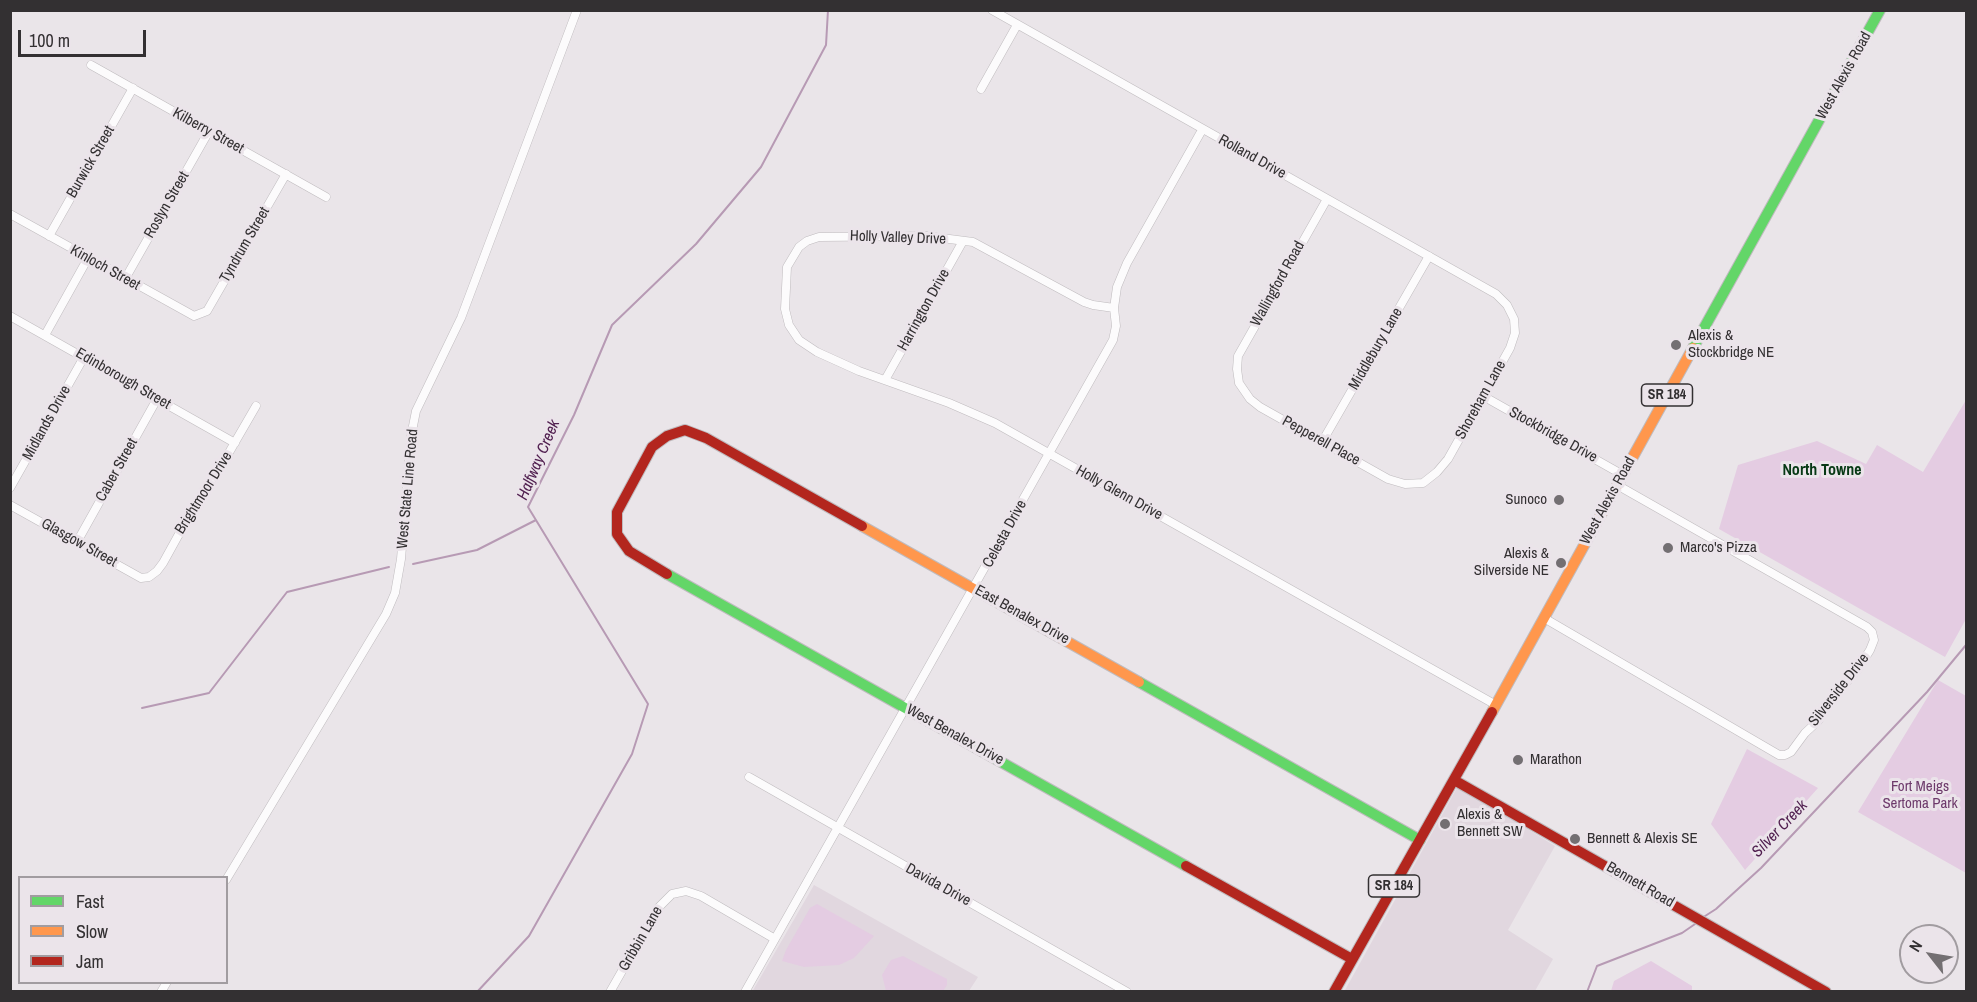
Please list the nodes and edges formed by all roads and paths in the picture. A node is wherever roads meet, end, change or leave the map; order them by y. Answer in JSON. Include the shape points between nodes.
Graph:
{"nodes":[{"id":1,"x":577,"y":10,"type":"edge"},
{"id":2,"x":992,"y":10,"type":"edge"},
{"id":3,"x":1880,"y":10,"type":"edge"},
{"id":4,"x":1017,"y":25,"type":"junction"},
{"id":5,"x":91,"y":64,"type":"dead end"},
{"id":6,"x":133,"y":88,"type":"junction"},
{"id":7,"x":981,"y":89,"type":"dead end"},
{"id":8,"x":1202,"y":130,"type":"junction"},
{"id":9,"x":209,"y":131,"type":"junction"},
{"id":10,"x":286,"y":174,"type":"junction"},
{"id":11,"x":326,"y":196,"type":"dead end"},
{"id":12,"x":1327,"y":198,"type":"junction"},
{"id":13,"x":10,"y":214,"type":"edge"},
{"id":14,"x":49,"y":236,"type":"junction"},
{"id":15,"x":963,"y":241,"type":"junction"},
{"id":16,"x":1429,"y":256,"type":"junction"},
{"id":17,"x":88,"y":258,"type":"junction"},
{"id":18,"x":787,"y":267,"type":"joint"},
{"id":19,"x":125,"y":279,"type":"junction"},
{"id":20,"x":1508,"y":307,"type":"joint"},
{"id":21,"x":1114,"y":308,"type":"junction"},
{"id":22,"x":201,"y":315,"type":"joint"},
{"id":23,"x":10,"y":316,"type":"edge"},
{"id":24,"x":45,"y":335,"type":"junction"},
{"id":25,"x":84,"y":357,"type":"junction"},
{"id":26,"x":1237,"y":372,"type":"joint"},
{"id":27,"x":885,"y":380,"type":"junction"},
{"id":28,"x":1483,"y":396,"type":"junction"},
{"id":29,"x":158,"y":399,"type":"junction"},
{"id":30,"x":256,"y":406,"type":"dead end"},
{"id":31,"x":235,"y":442,"type":"junction"},
{"id":32,"x":1323,"y":442,"type":"junction"},
{"id":33,"x":1049,"y":454,"type":"junction"},
{"id":34,"x":1623,"y":475,"type":"junction"},
{"id":35,"x":635,"y":477,"type":"joint"},
{"id":36,"x":1423,"y":483,"type":"joint"},
{"id":37,"x":1617,"y":485,"type":"junction"},
{"id":38,"x":10,"y":488,"type":"edge"},
{"id":39,"x":10,"y":505,"type":"edge"},
{"id":40,"x":77,"y":542,"type":"junction"},
{"id":41,"x":149,"y":578,"type":"joint"},
{"id":42,"x":974,"y":588,"type":"junction"},
{"id":43,"x":1544,"y":618,"type":"junction"},
{"id":44,"x":1496,"y":705,"type":"junction"},
{"id":45,"x":906,"y":708,"type":"junction"},
{"id":46,"x":749,"y":777,"type":"dead end"},
{"id":47,"x":1454,"y":780,"type":"junction"},
{"id":48,"x":838,"y":829,"type":"junction"},
{"id":49,"x":1420,"y":840,"type":"junction"},
{"id":50,"x":228,"y":877,"type":"edge"},
{"id":51,"x":775,"y":939,"type":"junction"},
{"id":52,"x":1352,"y":959,"type":"junction"},
{"id":53,"x":610,"y":992,"type":"edge"},
{"id":54,"x":745,"y":992,"type":"edge"},
{"id":55,"x":1127,"y":992,"type":"edge"},
{"id":56,"x":1334,"y":992,"type":"edge"},
{"id":57,"x":1826,"y":992,"type":"edge"}],
"edges":[{"from":1,"to":50,"type":"street","name":"West State Line Road","via":[[461,318],[416,411],[395,593]]},
{"from":2,"to":4,"type":"street","name":"Rolland Drive"},
{"from":3,"to":34,"type":"street","name":"West Alexis Road","number":"SR 184"},
{"from":4,"to":7,"type":"street"},
{"from":4,"to":8,"type":"street","name":"Rolland Drive"},
{"from":5,"to":6,"type":"street","name":"Kilberry Street"},
{"from":6,"to":9,"type":"street","name":"Kilberry Street"},
{"from":6,"to":14,"type":"street","name":"Burwick Street"},
{"from":8,"to":12,"type":"street","name":"Rolland Drive"},
{"from":8,"to":21,"type":"street","name":"Celesta Drive","via":[[1127,263]]},
{"from":9,"to":10,"type":"street","name":"Kilberry Street"},
{"from":9,"to":19,"type":"street","name":"Roslyn Street"},
{"from":10,"to":11,"type":"street","name":"Kilberry Street"},
{"from":10,"to":22,"type":"street","name":"Tyndrum Street","via":[[207,311]]},
{"from":12,"to":16,"type":"street","name":"Rolland Drive"},
{"from":12,"to":26,"type":"street","name":"Wallingford Road","via":[[1238,356]]},
{"from":13,"to":14,"type":"street","name":"Kinloch Street"},
{"from":14,"to":17,"type":"street","name":"Kinloch Street"},
{"from":15,"to":18,"type":"street","name":"Holly Valley Drive","via":[[926,236],[819,237],[799,247]]},
{"from":15,"to":21,"type":"street","name":"Holly Valley Drive","via":[[987,248],[1084,302]]},
{"from":15,"to":27,"type":"street","name":"Harrington Drive"},
{"from":16,"to":20,"type":"street","name":"Rolland Drive","via":[[1496,294]]},
{"from":16,"to":32,"type":"street","name":"Middlebury Lane"},
{"from":17,"to":19,"type":"street","name":"Kinloch Street"},
{"from":17,"to":24,"type":"street"},
{"from":18,"to":27,"type":"street","name":"Holly Glenn Drive","via":[[785,309],[789,325],[800,340],[817,352]]},
{"from":19,"to":22,"type":"street","name":"Kinloch Street","via":[[187,314]]},
{"from":20,"to":28,"type":"street","name":"Shoreham Lane","via":[[1515,333]]},
{"from":21,"to":33,"type":"street","name":"Celesta Drive","via":[[1113,340]]},
{"from":23,"to":24,"type":"street","name":"Edinborough Street"},
{"from":24,"to":25,"type":"street","name":"Edinborough Street"},
{"from":25,"to":29,"type":"street","name":"Edinborough Street"},
{"from":25,"to":38,"type":"street","name":"Midlands Drive"},
{"from":26,"to":32,"type":"street","name":"Pepperell Place","via":[[1250,399]]},
{"from":27,"to":33,"type":"street","name":"Holly Glenn Drive","via":[[975,413]]},
{"from":28,"to":34,"type":"street","name":"Stockbridge Drive"},
{"from":28,"to":36,"type":"street","name":"Shoreham Lane","via":[[1448,459]]},
{"from":29,"to":31,"type":"street","name":"Edinborough Street"},
{"from":29,"to":40,"type":"street","name":"Caber Street"},
{"from":30,"to":31,"type":"street","name":"Brightmoor Drive"},
{"from":31,"to":41,"type":"street","name":"Brightmoor Drive","via":[[163,563]]},
{"from":32,"to":36,"type":"street","name":"Pepperell Place","via":[[1397,482]]},
{"from":33,"to":42,"type":"street","name":"Celesta Drive"},
{"from":33,"to":44,"type":"street","name":"Holly Glenn Drive"},
{"from":34,"to":37,"type":"street","name":"West Alexis Road","number":"SR 184"},
{"from":35,"to":42,"type":"street","name":"East Benalex Drive","via":[[658,441],[676,432],[696,433]]},
{"from":35,"to":45,"type":"street","name":"West Benalex Drive","via":[[617,512],[616,523],[617,534],[629,551]]},
{"from":37,"to":43,"type":"street","name":"West Alexis Road","number":"SR 184"},
{"from":37,"to":43,"type":"street","name":"Silverside Drive","via":[[1867,627],[1874,640],[1870,650],[1818,721],[1791,752],[1779,755]]},
{"from":39,"to":40,"type":"street","name":"Glasgow Street"},
{"from":40,"to":41,"type":"street","name":"Glasgow Street","via":[[141,578]]},
{"from":42,"to":45,"type":"street","name":"Celesta Drive"},
{"from":42,"to":49,"type":"street","name":"East Benalex Drive"},
{"from":43,"to":44,"type":"street","name":"West Alexis Road","number":"SR 184"},
{"from":44,"to":47,"type":"street","name":"West Alexis Road","number":"SR 184"},
{"from":45,"to":48,"type":"street","name":"Celesta Drive"},
{"from":45,"to":52,"type":"street","name":"West Benalex Drive"},
{"from":46,"to":48,"type":"street","name":"Davida Drive"},
{"from":47,"to":49,"type":"street","name":"West Alexis Road","number":"SR 184"},
{"from":47,"to":57,"type":"street","name":"Bennett Road"},
{"from":48,"to":51,"type":"street","name":"Celesta Drive"},
{"from":48,"to":55,"type":"street","name":"Davida Drive"},
{"from":49,"to":52,"type":"street","name":"West Alexis Road","number":"SR 184"},
{"from":51,"to":53,"type":"street","name":"Gribbin Lane","via":[[701,896],[686,891],[677,893],[658,908]]},
{"from":51,"to":54,"type":"street","name":"Celesta Drive"},
{"from":52,"to":56,"type":"street","name":"West Alexis Road","number":"SR 184"}]}
